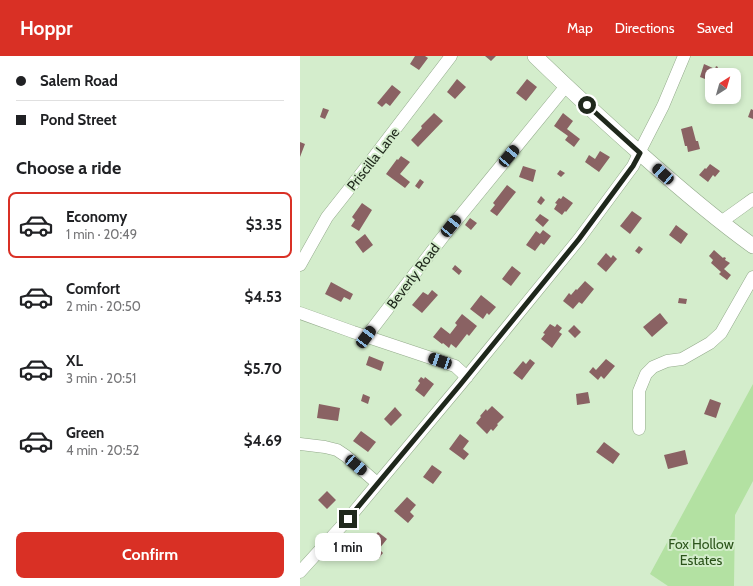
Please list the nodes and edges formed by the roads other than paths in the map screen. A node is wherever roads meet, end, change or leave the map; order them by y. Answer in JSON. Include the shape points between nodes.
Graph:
{"nodes":[{"id":1,"x":451,"y":56,"type":"edge"},
{"id":2,"x":535,"y":56,"type":"edge"},
{"id":3,"x":684,"y":56,"type":"edge"},
{"id":4,"x":566,"y":86,"type":"junction"},
{"id":5,"x":640,"y":153,"type":"junction"},
{"id":6,"x":753,"y":199,"type":"edge"},
{"id":7,"x":721,"y":222,"type":"junction"},
{"id":8,"x":753,"y":246,"type":"edge"},
{"id":9,"x":300,"y":265,"type":"edge"},
{"id":10,"x":753,"y":277,"type":"edge"},
{"id":11,"x":300,"y":312,"type":"edge"},
{"id":12,"x":366,"y":337,"type":"junction"},
{"id":13,"x":467,"y":377,"type":"junction"},
{"id":14,"x":639,"y":429,"type":"dead end"},
{"id":15,"x":300,"y":444,"type":"edge"},
{"id":16,"x":378,"y":484,"type":"junction"},
{"id":17,"x":300,"y":572,"type":"edge"}],
"edges":[{"from":1,"to":9,"type":"street","name":"Priscilla Lane","via":[[327,217]]},
{"from":2,"to":4,"type":"main road"},
{"from":3,"to":5,"type":"street"},
{"from":4,"to":5,"type":"main road"},
{"from":4,"to":12,"type":"street","name":"Beverly Road","via":[[442,238]]},
{"from":5,"to":7,"type":"main road"},
{"from":5,"to":13,"type":"street","via":[[579,239]]},
{"from":6,"to":7,"type":"street"},
{"from":7,"to":8,"type":"main road"},
{"from":10,"to":14,"type":"street","via":[[716,338],[682,358],[652,367],[646,374],[639,391]]},
{"from":11,"to":12,"type":"street"},
{"from":12,"to":13,"type":"street","via":[[455,366]]},
{"from":13,"to":16,"type":"street"},
{"from":15,"to":16,"type":"street","via":[[337,450]]},
{"from":16,"to":17,"type":"street"}]}
